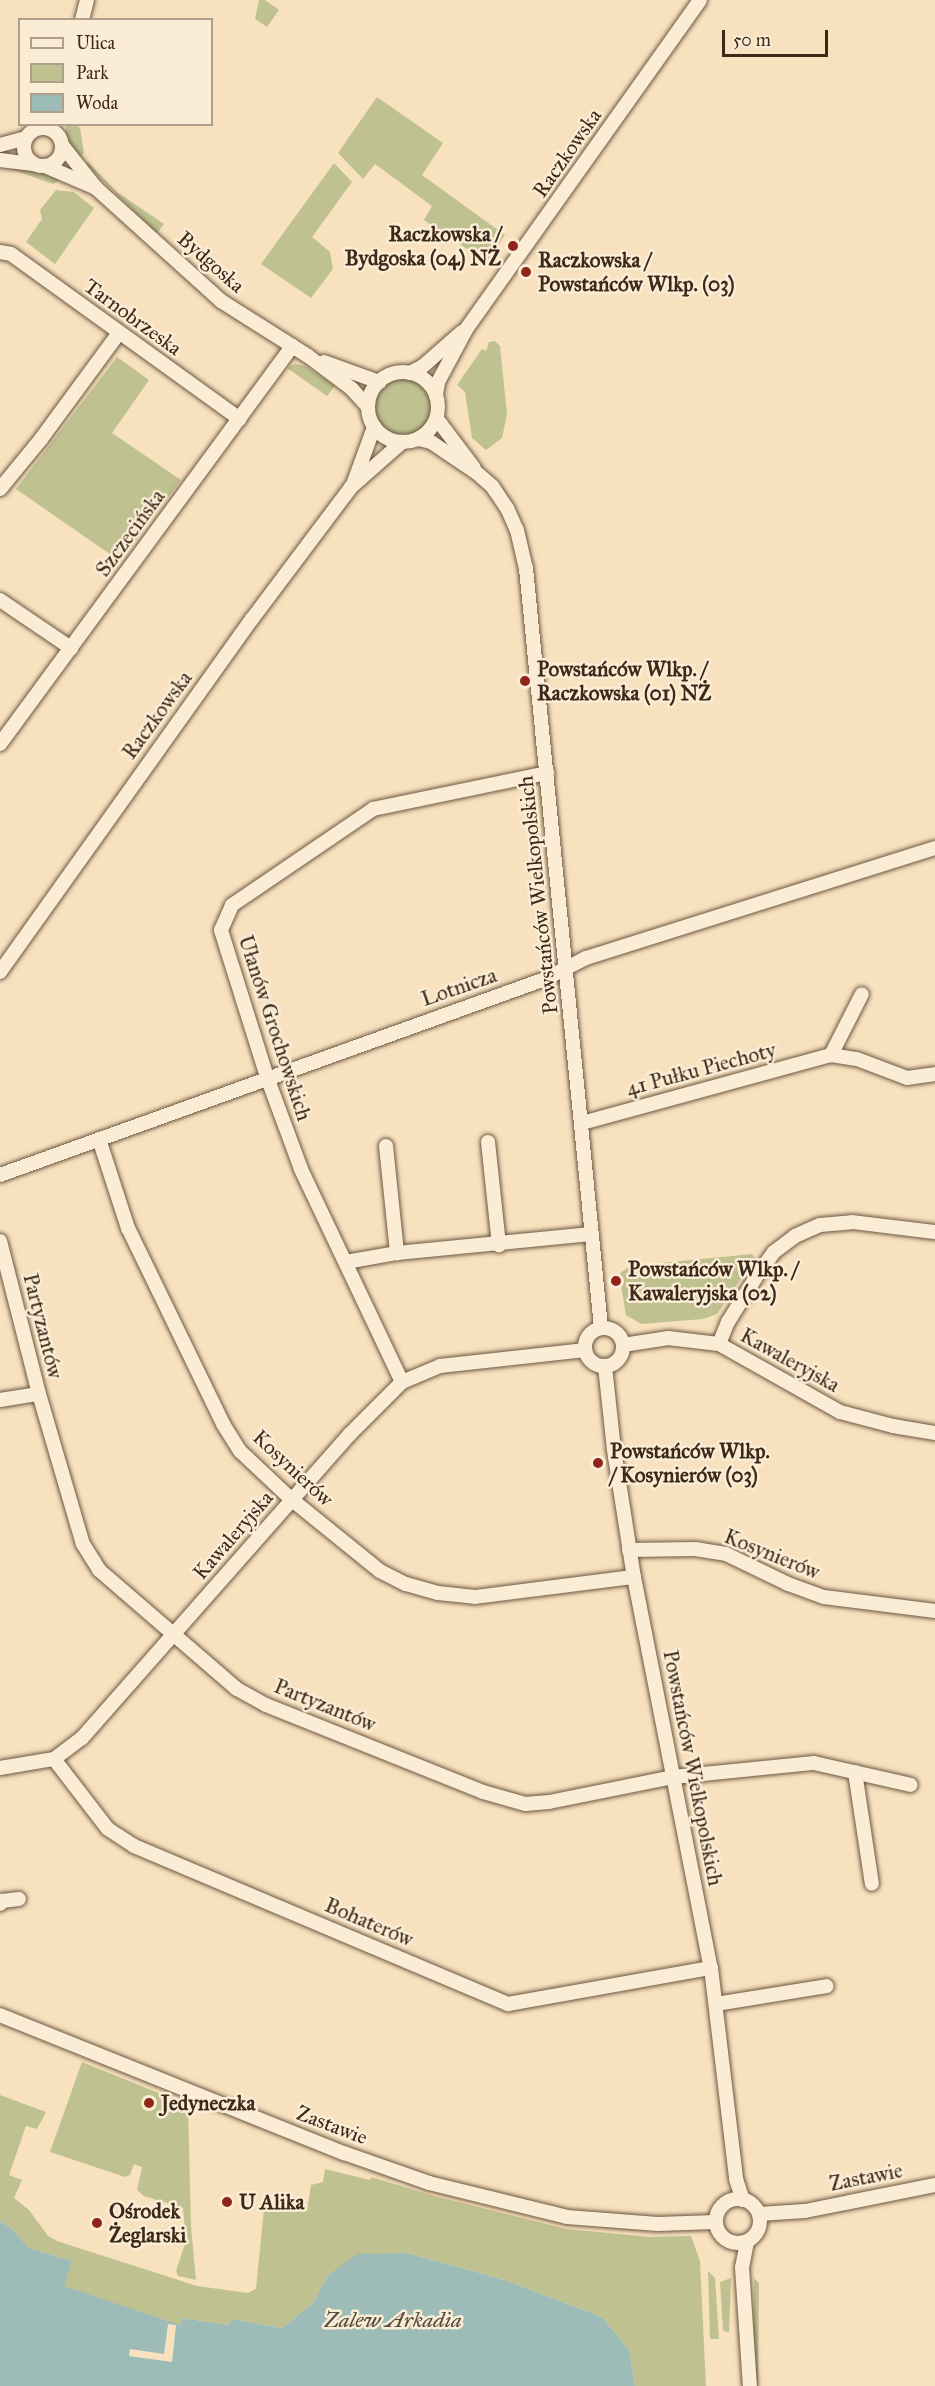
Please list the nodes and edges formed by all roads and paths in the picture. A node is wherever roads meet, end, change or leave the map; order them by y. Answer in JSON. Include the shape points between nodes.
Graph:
{"nodes":[{"id":1,"x":87,"y":0,"type":"edge"},
{"id":2,"x":700,"y":0,"type":"edge"},
{"id":3,"x":82,"y":18,"type":"edge"},
{"id":4,"x":40,"y":126,"type":"edge"},
{"id":5,"x":62,"y":126,"type":"edge"},
{"id":6,"x":26,"y":138,"type":"junction"},
{"id":7,"x":61,"y":143,"type":"junction"},
{"id":8,"x":0,"y":145,"type":"edge"},
{"id":9,"x":0,"y":160,"type":"edge"},
{"id":10,"x":40,"y":165,"type":"junction"},
{"id":11,"x":96,"y":188,"type":"junction"},
{"id":12,"x":0,"y":252,"type":"edge"},
{"id":13,"x":466,"y":328,"type":"junction"},
{"id":14,"x":119,"y":333,"type":"junction"},
{"id":15,"x":291,"y":346,"type":"junction"},
{"id":16,"x":308,"y":356,"type":"junction"},
{"id":17,"x":410,"y":373,"type":"junction"},
{"id":18,"x":379,"y":382,"type":"junction"},
{"id":19,"x":436,"y":395,"type":"junction"},
{"id":20,"x":368,"y":407,"type":"junction"},
{"id":21,"x":437,"y":418,"type":"junction"},
{"id":22,"x":240,"y":419,"type":"junction"},
{"id":23,"x":374,"y":427,"type":"junction"},
{"id":24,"x":419,"y":439,"type":"junction"},
{"id":25,"x":402,"y":442,"type":"junction"},
{"id":26,"x":477,"y":472,"type":"junction"},
{"id":27,"x":351,"y":487,"type":"junction"},
{"id":28,"x":0,"y":489,"type":"edge"},
{"id":29,"x":0,"y":600,"type":"edge"},
{"id":30,"x":71,"y":648,"type":"junction"},
{"id":31,"x":0,"y":744,"type":"edge"},
{"id":32,"x":547,"y":773,"type":"junction"},
{"id":33,"x":935,"y":848,"type":"edge"},
{"id":34,"x":566,"y":967,"type":"junction"},
{"id":35,"x":0,"y":972,"type":"edge"},
{"id":36,"x":862,"y":993,"type":"dead end"},
{"id":37,"x":831,"y":1055,"type":"junction"},
{"id":38,"x":935,"y":1074,"type":"edge"},
{"id":39,"x":267,"y":1077,"type":"junction"},
{"id":40,"x":582,"y":1123,"type":"junction"},
{"id":41,"x":99,"y":1138,"type":"junction"},
{"id":42,"x":488,"y":1142,"type":"dead end"},
{"id":43,"x":386,"y":1146,"type":"dead end"},
{"id":44,"x":0,"y":1175,"type":"edge"},
{"id":45,"x":935,"y":1232,"type":"edge"},
{"id":46,"x":591,"y":1234,"type":"junction"},
{"id":47,"x":0,"y":1241,"type":"edge"},
{"id":48,"x":499,"y":1245,"type":"junction"},
{"id":49,"x":398,"y":1253,"type":"junction"},
{"id":50,"x":346,"y":1262,"type":"junction"},
{"id":51,"x":601,"y":1328,"type":"junction"},
{"id":52,"x":719,"y":1344,"type":"junction"},
{"id":53,"x":623,"y":1345,"type":"junction"},
{"id":54,"x":585,"y":1350,"type":"junction"},
{"id":55,"x":605,"y":1366,"type":"junction"},
{"id":56,"x":402,"y":1382,"type":"junction"},
{"id":57,"x":39,"y":1394,"type":"junction"},
{"id":58,"x":0,"y":1400,"type":"edge"},
{"id":59,"x":935,"y":1433,"type":"edge"},
{"id":60,"x":291,"y":1499,"type":"junction"},
{"id":61,"x":629,"y":1550,"type":"junction"},
{"id":62,"x":633,"y":1577,"type":"junction"},
{"id":63,"x":935,"y":1611,"type":"edge"},
{"id":64,"x":173,"y":1636,"type":"junction"},
{"id":65,"x":54,"y":1759,"type":"junction"},
{"id":66,"x":0,"y":1768,"type":"edge"},
{"id":67,"x":855,"y":1772,"type":"junction"},
{"id":68,"x":673,"y":1777,"type":"junction"},
{"id":69,"x":911,"y":1785,"type":"dead end"},
{"id":70,"x":872,"y":1884,"type":"dead end"},
{"id":71,"x":19,"y":1899,"type":"dead end"},
{"id":72,"x":0,"y":1904,"type":"edge"},
{"id":73,"x":711,"y":1968,"type":"junction"},
{"id":74,"x":827,"y":1986,"type":"dead end"},
{"id":75,"x":716,"y":2004,"type":"junction"},
{"id":76,"x":0,"y":2015,"type":"edge"},
{"id":77,"x":736,"y":2179,"type":"junction"},
{"id":78,"x":935,"y":2185,"type":"edge"},
{"id":79,"x":743,"y":2200,"type":"junction"},
{"id":80,"x":728,"y":2201,"type":"junction"},
{"id":81,"x":759,"y":2220,"type":"junction"},
{"id":82,"x":716,"y":2225,"type":"junction"},
{"id":83,"x":731,"y":2242,"type":"junction"},
{"id":84,"x":747,"y":2242,"type":"junction"},
{"id":85,"x":742,"y":2267,"type":"junction"},
{"id":86,"x":750,"y":2386,"type":"edge"}],
"edges":[{"from":1,"to":3,"type":"street"},
{"from":2,"to":13,"type":"street","name":"Raczkowska"},
{"from":4,"to":6,"type":"street"},
{"from":4,"to":7,"type":"street","via":[[50,129]]},
{"from":5,"to":7,"type":"street"},
{"from":6,"to":8,"type":"street"},
{"from":6,"to":10,"type":"street","via":[[25,155]]},
{"from":7,"to":10,"type":"street","via":[[56,161]]},
{"from":7,"to":11,"type":"street","name":"Bydgoska"},
{"from":9,"to":10,"type":"street","name":"Bydgoska"},
{"from":10,"to":11,"type":"street","name":"Bydgoska"},
{"from":11,"to":15,"type":"street","name":"Bydgoska","via":[[221,301]]},
{"from":12,"to":14,"type":"street","name":"Tarnobrzeska","via":[[11,254]]},
{"from":13,"to":17,"type":"street","name":"Raczkowska"},
{"from":13,"to":19,"type":"street","name":"Raczkowska","via":[[441,376]]},
{"from":14,"to":22,"type":"street","name":"Tarnobrzeska"},
{"from":14,"to":28,"type":"street"},
{"from":15,"to":16,"type":"street","name":"Bydgoska"},
{"from":15,"to":22,"type":"street","name":"Szczecińska"},
{"from":16,"to":18,"type":"street","name":"Bydgoska"},
{"from":16,"to":20,"type":"street","name":"Bydgoska","via":[[351,388]]},
{"from":17,"to":18,"type":"street","via":[[390,375]]},
{"from":17,"to":19,"type":"street","via":[[423,378]]},
{"from":18,"to":20,"type":"street"},
{"from":19,"to":21,"type":"street"},
{"from":20,"to":23,"type":"street"},
{"from":21,"to":24,"type":"street","via":[[433,428]]},
{"from":21,"to":26,"type":"street","name":"Powstańców Wielkopolskich"},
{"from":22,"to":30,"type":"street","name":"Szczecińska"},
{"from":23,"to":25,"type":"street","via":[[387,438]]},
{"from":23,"to":27,"type":"street","name":"Raczkowska"},
{"from":24,"to":25,"type":"street"},
{"from":24,"to":26,"type":"street","name":"Powstańców Wielkopolskich","via":[[431,442]]},
{"from":25,"to":27,"type":"street","name":"Raczkowska"},
{"from":26,"to":32,"type":"street","name":"Powstańców Wielkopolskich","via":[[507,508],[522,547],[532,609]]},
{"from":27,"to":35,"type":"street","name":"Raczkowska"},
{"from":29,"to":30,"type":"street"},
{"from":30,"to":31,"type":"street","name":"Szczecińska"},
{"from":32,"to":34,"type":"street","name":"Powstańców Wielkopolskich"},
{"from":32,"to":39,"type":"street","name":"Ułanów Grochowskich","via":[[373,809],[232,905],[221,930],[223,941]]},
{"from":33,"to":34,"type":"street","name":"Lotnicza"},
{"from":34,"to":39,"type":"street","name":"Lotnicza","via":[[545,979]]},
{"from":34,"to":40,"type":"street","name":"Powstańców Wielkopolskich"},
{"from":36,"to":37,"type":"street"},
{"from":37,"to":38,"type":"street","name":"41 Pułku Piechoty","via":[[857,1059],[907,1078]]},
{"from":37,"to":40,"type":"street","name":"41 Pułku Piechoty"},
{"from":39,"to":41,"type":"street","name":"Lotnicza"},
{"from":39,"to":50,"type":"street","name":"Ułanów Grochowskich","via":[[301,1169]]},
{"from":40,"to":46,"type":"street","name":"Powstańców Wielkopolskich"},
{"from":41,"to":44,"type":"street","name":"Lotnicza"},
{"from":41,"to":60,"type":"street","name":"Kosynierów","via":[[128,1228],[223,1424],[240,1451]]},
{"from":42,"to":48,"type":"street"},
{"from":43,"to":49,"type":"street"},
{"from":45,"to":52,"type":"street","via":[[852,1222],[820,1225],[795,1236],[774,1252],[758,1274]]},
{"from":46,"to":48,"type":"street"},
{"from":46,"to":51,"type":"street","name":"Powstańców Wielkopolskich"},
{"from":47,"to":57,"type":"street","name":"Partyzantów"},
{"from":48,"to":49,"type":"street"},
{"from":49,"to":50,"type":"street"},
{"from":50,"to":56,"type":"street","name":"Ułanów Grochowskich"},
{"from":51,"to":53,"type":"street","via":[[617,1333]]},
{"from":51,"to":54,"type":"street","via":[[590,1333]]},
{"from":52,"to":53,"type":"street","name":"Kawaleryjska","via":[[668,1338]]},
{"from":52,"to":59,"type":"street","name":"Kawaleryjska","via":[[840,1412]]},
{"from":53,"to":55,"type":"street","via":[[619,1360]]},
{"from":54,"to":55,"type":"street","via":[[592,1362]]},
{"from":54,"to":56,"type":"street","name":"Kawaleryjska","via":[[440,1366]]},
{"from":55,"to":61,"type":"street","name":"Powstańców Wielkopolskich"},
{"from":56,"to":60,"type":"street","name":"Kawaleryjska"},
{"from":57,"to":58,"type":"street"},
{"from":57,"to":64,"type":"street","name":"Partyzantów","via":[[83,1544],[99,1570]]},
{"from":60,"to":62,"type":"street","name":"Kosynierów","via":[[380,1571],[438,1593],[474,1597]]},
{"from":60,"to":64,"type":"street","name":"Kawaleryjska"},
{"from":61,"to":62,"type":"street","name":"Powstańców Wielkopolskich"},
{"from":61,"to":63,"type":"street","name":"Kosynierów","via":[[695,1549],[726,1554],[824,1597]]},
{"from":62,"to":68,"type":"street","name":"Powstańców Wielkopolskich"},
{"from":64,"to":65,"type":"street","name":"Kawaleryjska","via":[[82,1738]]},
{"from":64,"to":68,"type":"street","name":"Partyzantów","via":[[237,1689],[266,1705],[505,1800],[525,1804],[549,1802]]},
{"from":65,"to":66,"type":"street","name":"Kawaleryjska"},
{"from":65,"to":73,"type":"street","name":"Bohaterów","via":[[108,1829],[134,1846],[508,2004]]},
{"from":67,"to":68,"type":"street","name":"Partyzantów","via":[[814,1763]]},
{"from":67,"to":69,"type":"street","name":"Partyzantów"},
{"from":67,"to":70,"type":"street"},
{"from":68,"to":73,"type":"street","name":"Powstańców Wielkopolskich"},
{"from":71,"to":72,"type":"street"},
{"from":73,"to":75,"type":"street","name":"Powstańców Wielkopolskich"},
{"from":74,"to":75,"type":"street"},
{"from":75,"to":77,"type":"street","name":"Powstańców Wielkopolskich"},
{"from":76,"to":82,"type":"street","name":"Zastawie","via":[[429,2183],[567,2217]]},
{"from":77,"to":79,"type":"street","name":"Powstańców Wielkopolskich"},
{"from":77,"to":80,"type":"street","name":"Powstańców Wielkopolskich"},
{"from":78,"to":81,"type":"street","name":"Zastawie"},
{"from":79,"to":80,"type":"street"},
{"from":79,"to":81,"type":"street","via":[[753,2205]]},
{"from":80,"to":82,"type":"street","via":[[720,2208]]},
{"from":81,"to":84,"type":"street"},
{"from":82,"to":83,"type":"street"},
{"from":83,"to":84,"type":"street"},
{"from":83,"to":85,"type":"street"},
{"from":84,"to":85,"type":"street"},
{"from":85,"to":86,"type":"street"}]}
